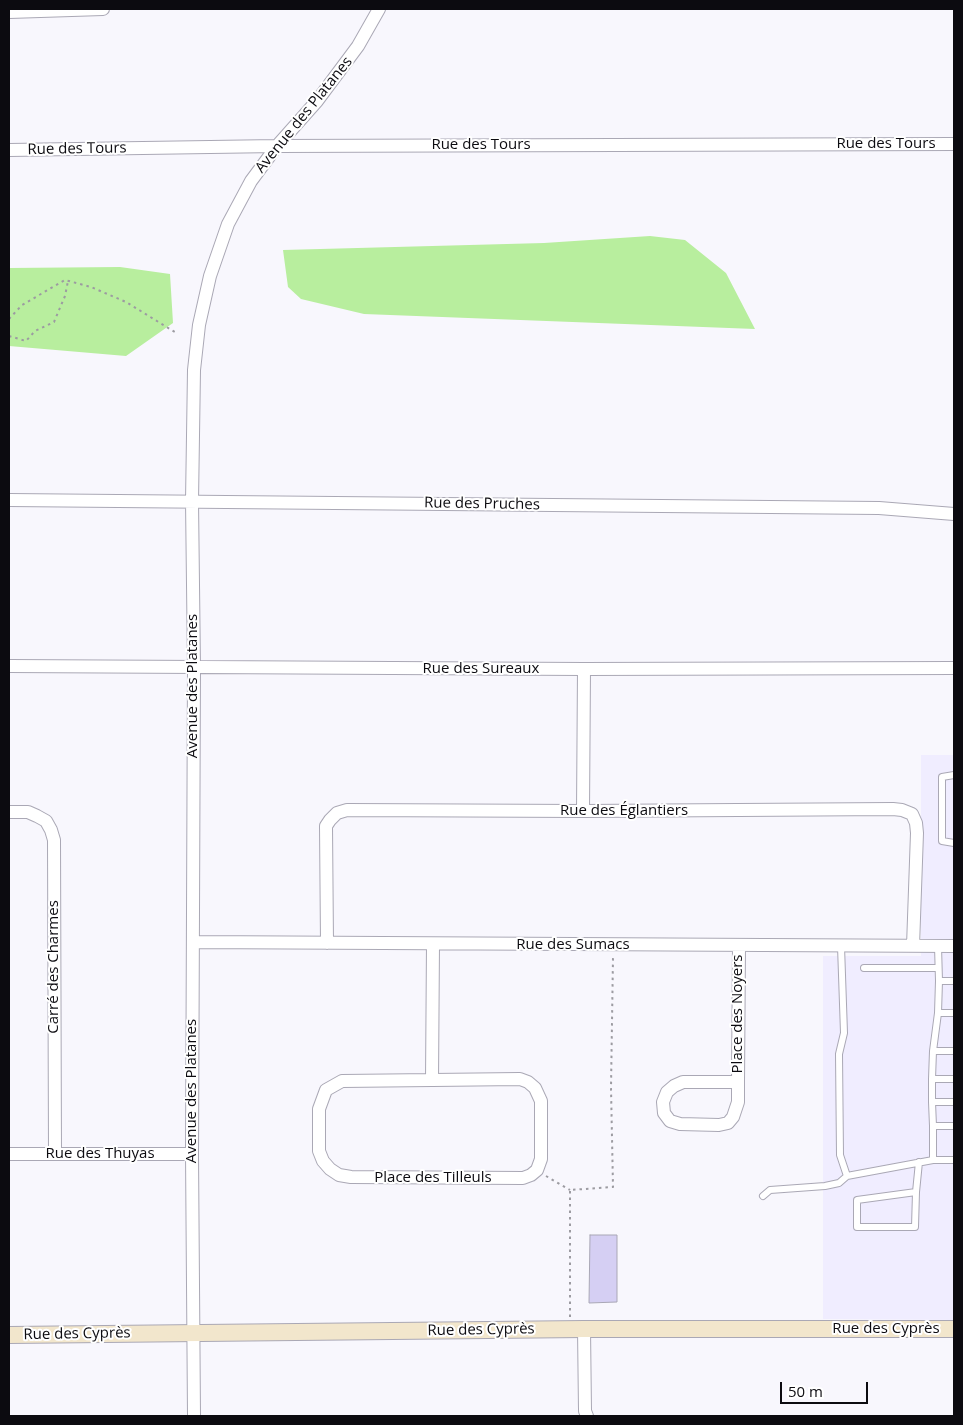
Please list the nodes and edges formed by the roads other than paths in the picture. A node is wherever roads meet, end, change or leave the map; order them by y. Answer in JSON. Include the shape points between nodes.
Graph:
{"nodes":[{"id":1,"x":101,"y":9,"type":"edge"},
{"id":2,"x":379,"y":9,"type":"edge"},
{"id":3,"x":9,"y":12,"type":"edge"},
{"id":4,"x":954,"y":144,"type":"edge"},
{"id":5,"x":276,"y":146,"type":"junction"},
{"id":6,"x":9,"y":150,"type":"edge"},
{"id":7,"x":9,"y":500,"type":"edge"},
{"id":8,"x":192,"y":501,"type":"junction"},
{"id":9,"x":954,"y":514,"type":"edge"},
{"id":10,"x":9,"y":666,"type":"edge"},
{"id":11,"x":194,"y":668,"type":"junction"},
{"id":12,"x":954,"y":668,"type":"edge"},
{"id":13,"x":584,"y":669,"type":"junction"},
{"id":14,"x":954,"y":774,"type":"edge"},
{"id":15,"x":583,"y":811,"type":"junction"},
{"id":16,"x":9,"y":812,"type":"edge"},
{"id":17,"x":954,"y":843,"type":"edge"},
{"id":18,"x":192,"y":942,"type":"junction"},
{"id":19,"x":327,"y":942,"type":"junction"},
{"id":20,"x":432,"y":944,"type":"junction"},
{"id":21,"x":739,"y":946,"type":"junction"},
{"id":22,"x":840,"y":946,"type":"junction"},
{"id":23,"x":913,"y":946,"type":"junction"},
{"id":24,"x":938,"y":946,"type":"junction"},
{"id":25,"x":954,"y":946,"type":"edge"},
{"id":26,"x":864,"y":968,"type":"dead end"},
{"id":27,"x":938,"y":968,"type":"junction"},
{"id":28,"x":938,"y":981,"type":"junction"},
{"id":29,"x":954,"y":981,"type":"edge"},
{"id":30,"x":938,"y":1013,"type":"junction"},
{"id":31,"x":954,"y":1013,"type":"edge"},
{"id":32,"x":933,"y":1051,"type":"junction"},
{"id":33,"x":954,"y":1051,"type":"edge"},
{"id":34,"x":932,"y":1079,"type":"junction"},
{"id":35,"x":954,"y":1079,"type":"edge"},
{"id":36,"x":432,"y":1080,"type":"junction"},
{"id":37,"x":738,"y":1082,"type":"junction"},
{"id":38,"x":932,"y":1102,"type":"junction"},
{"id":39,"x":954,"y":1102,"type":"edge"},
{"id":40,"x":933,"y":1126,"type":"junction"},
{"id":41,"x":954,"y":1126,"type":"edge"},
{"id":42,"x":9,"y":1154,"type":"edge"},
{"id":43,"x":55,"y":1154,"type":"junction"},
{"id":44,"x":192,"y":1154,"type":"junction"},
{"id":45,"x":933,"y":1160,"type":"junction"},
{"id":46,"x":954,"y":1160,"type":"edge"},
{"id":47,"x":919,"y":1162,"type":"junction"},
{"id":48,"x":847,"y":1176,"type":"junction"},
{"id":49,"x":916,"y":1192,"type":"junction"},
{"id":50,"x":763,"y":1196,"type":"dead end"},
{"id":51,"x":584,"y":1329,"type":"junction"},
{"id":52,"x":954,"y":1329,"type":"edge"},
{"id":53,"x":192,"y":1333,"type":"junction"},
{"id":54,"x":9,"y":1335,"type":"edge"},
{"id":55,"x":194,"y":1416,"type":"edge"},
{"id":56,"x":587,"y":1416,"type":"edge"}],
"edges":[{"from":1,"to":3,"type":"street"},
{"from":2,"to":5,"type":"street","name":"Avenue des Platanes","via":[[358,46],[317,101]]},
{"from":4,"to":5,"type":"street","name":"Rue des Tours"},
{"from":5,"to":6,"type":"street","name":"Rue des Tours"},
{"from":5,"to":8,"type":"street","name":"Avenue des Platanes","via":[[251,181],[228,224],[210,276],[199,325],[194,370]]},
{"from":7,"to":8,"type":"street","name":"Rue des Pruches"},
{"from":8,"to":9,"type":"street","name":"Rue des Pruches","via":[[879,508]]},
{"from":8,"to":11,"type":"street","name":"Avenue des Platanes"},
{"from":10,"to":11,"type":"street","name":"Rue des Sureaux"},
{"from":11,"to":13,"type":"street","name":"Rue des Sureaux"},
{"from":11,"to":18,"type":"street","name":"Avenue des Platanes"},
{"from":12,"to":13,"type":"street","name":"Rue des Sureaux"},
{"from":13,"to":15,"type":"street"},
{"from":14,"to":17,"type":"lane","via":[[942,777],[942,841]]},
{"from":15,"to":19,"type":"street","name":"Rue des Églantiers","via":[[346,810],[336,813],[326,826]]},
{"from":15,"to":23,"type":"street","name":"Rue des Églantiers","via":[[902,810],[912,814],[918,833]]},
{"from":16,"to":43,"type":"street","name":"Carré des Charmes","via":[[28,812],[37,816],[46,822],[54,840]]},
{"from":18,"to":19,"type":"street","name":"Rue des Sumacs"},
{"from":18,"to":44,"type":"street","name":"Avenue des Platanes"},
{"from":19,"to":20,"type":"street","name":"Rue des Sumacs"},
{"from":20,"to":21,"type":"street","name":"Rue des Sumacs"},
{"from":20,"to":36,"type":"street"},
{"from":21,"to":22,"type":"street","name":"Rue des Sumacs"},
{"from":21,"to":37,"type":"street","name":"Place des Noyers"},
{"from":22,"to":23,"type":"street","name":"Rue des Sumacs"},
{"from":22,"to":48,"type":"lane","via":[[844,1033],[839,1054],[840,1154]]},
{"from":23,"to":24,"type":"street","name":"Rue des Sumacs"},
{"from":24,"to":25,"type":"street","name":"Rue des Sumacs"},
{"from":24,"to":27,"type":"lane"},
{"from":26,"to":27,"type":"lane"},
{"from":27,"to":28,"type":"lane"},
{"from":28,"to":29,"type":"lane"},
{"from":28,"to":30,"type":"lane"},
{"from":30,"to":31,"type":"lane"},
{"from":30,"to":32,"type":"lane"},
{"from":32,"to":33,"type":"lane"},
{"from":32,"to":34,"type":"lane"},
{"from":34,"to":35,"type":"lane"},
{"from":34,"to":38,"type":"lane"},
{"from":36,"to":36,"type":"street","name":"Place des Tilleuls","via":[[342,1080],[334,1084],[326,1090],[319,1109],[319,1151],[323,1161],[339,1175],[351,1177],[523,1178],[537,1170],[541,1159],[541,1101],[535,1088],[520,1078]]},
{"from":37,"to":37,"type":"street","name":"Place des Noyers","via":[[684,1082],[674,1086],[663,1102],[664,1113],[670,1121],[680,1124],[728,1123],[738,1102]]},
{"from":38,"to":39,"type":"lane"},
{"from":38,"to":40,"type":"lane"},
{"from":40,"to":41,"type":"lane"},
{"from":40,"to":45,"type":"lane"},
{"from":42,"to":43,"type":"street","name":"Rue des Thuyas"},
{"from":43,"to":44,"type":"street","name":"Rue des Thuyas"},
{"from":44,"to":53,"type":"street","name":"Avenue des Platanes"},
{"from":45,"to":46,"type":"lane"},
{"from":45,"to":47,"type":"lane"},
{"from":47,"to":48,"type":"lane"},
{"from":47,"to":49,"type":"lane"},
{"from":48,"to":50,"type":"lane","via":[[839,1183],[770,1190]]},
{"from":49,"to":49,"type":"lane","via":[[857,1200],[857,1227],[915,1227]]},
{"from":51,"to":52,"type":"street","name":"Rue des Cyprès"},
{"from":51,"to":53,"type":"street","name":"Rue des Cyprès"},
{"from":51,"to":56,"type":"street"},
{"from":53,"to":54,"type":"street","name":"Rue des Cyprès"},
{"from":53,"to":55,"type":"street","name":"Avenue des Platanes"}]}
